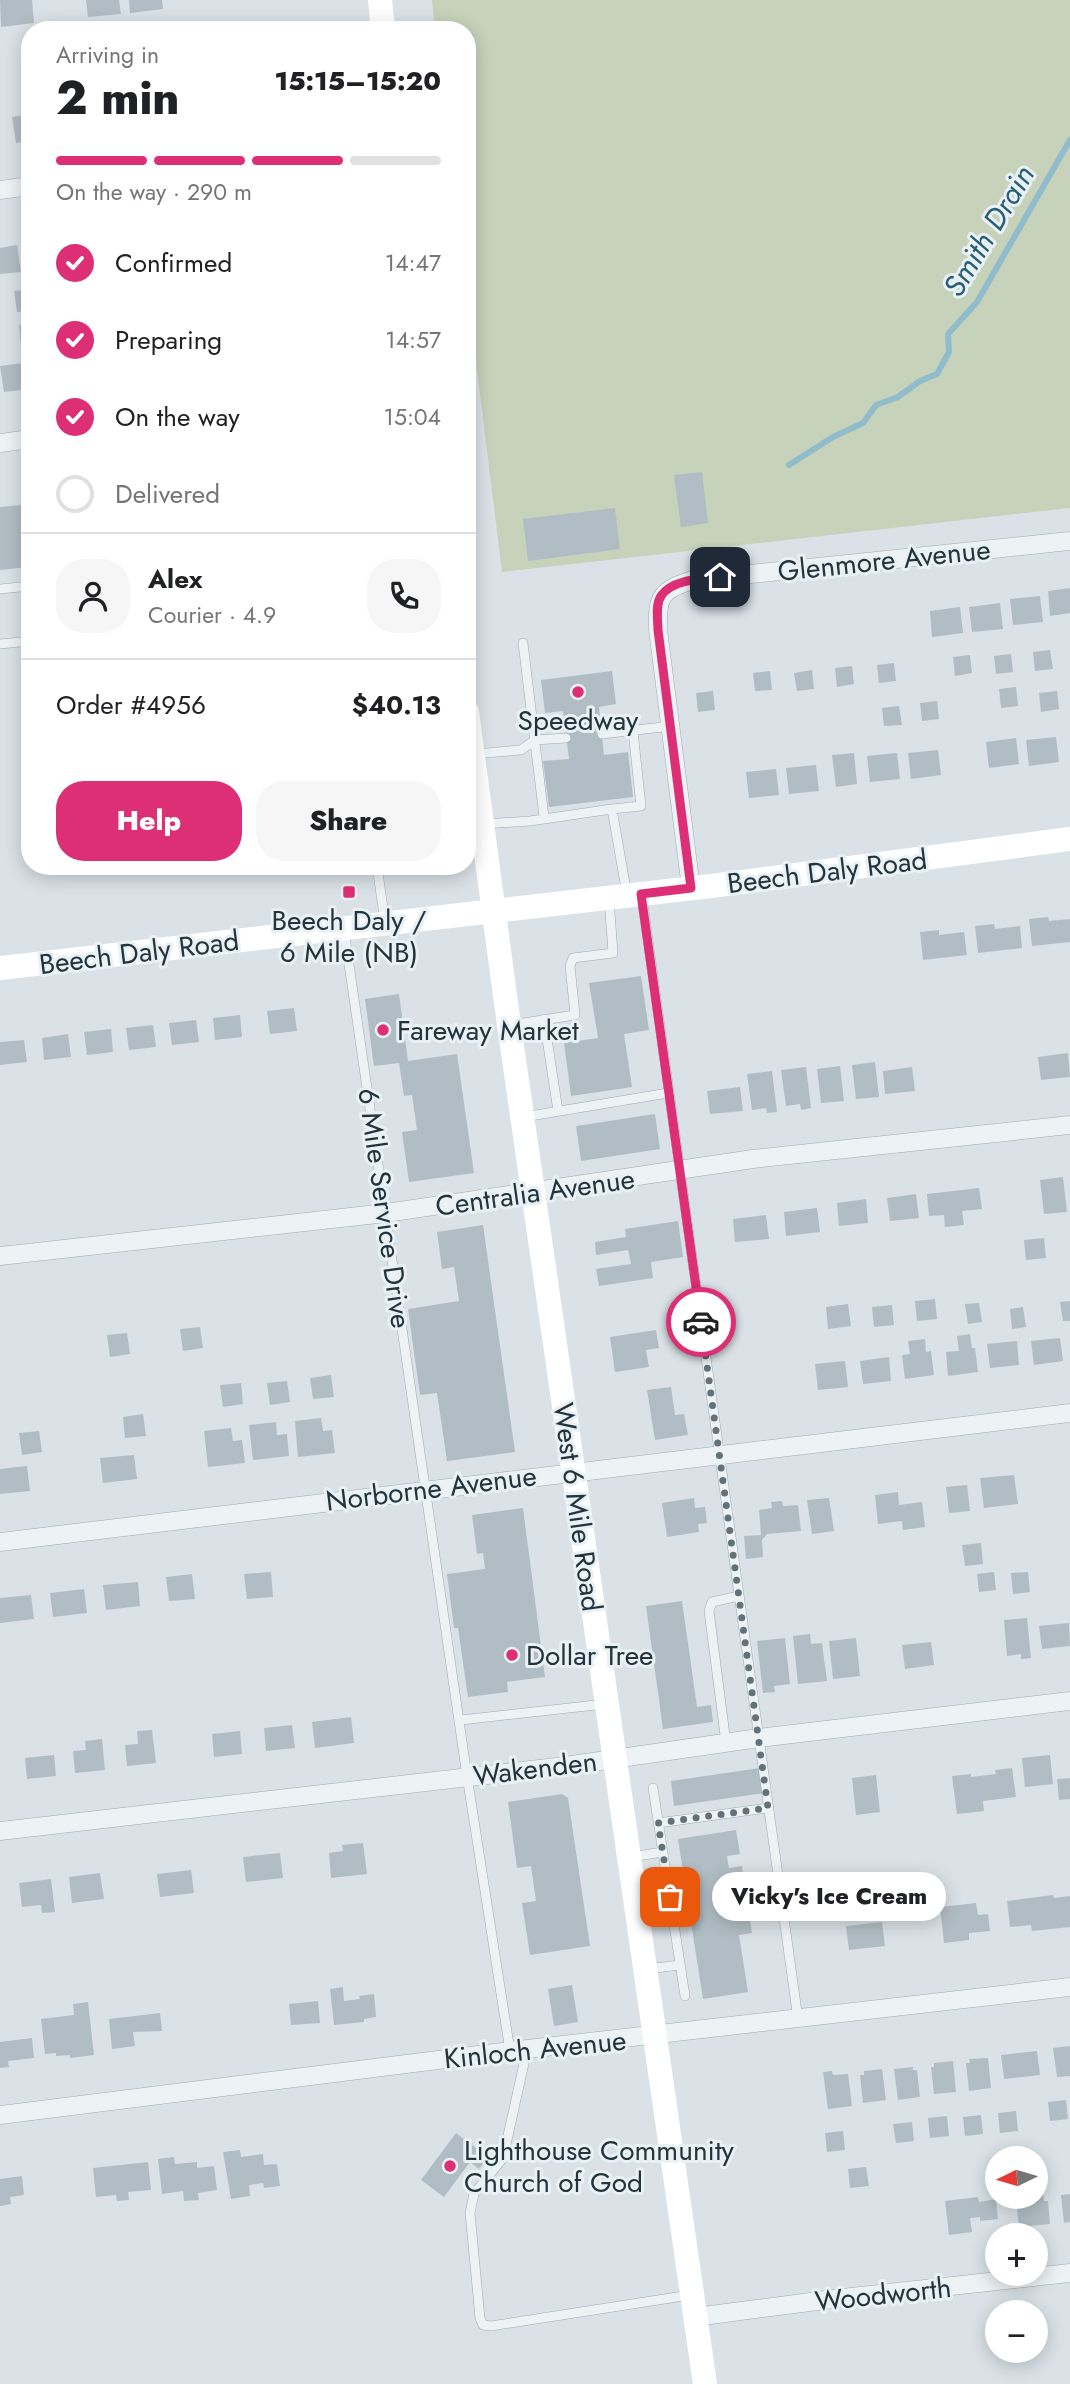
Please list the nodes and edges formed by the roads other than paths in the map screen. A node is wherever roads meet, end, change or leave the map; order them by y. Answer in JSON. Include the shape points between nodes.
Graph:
{"nodes":[{"id":1,"x":380,"y":0,"type":"edge"},
{"id":2,"x":382,"y":21,"type":"edge"},
{"id":3,"x":21,"y":187,"type":"edge"},
{"id":4,"x":0,"y":190,"type":"edge"},
{"id":5,"x":21,"y":440,"type":"edge"},
{"id":6,"x":0,"y":443,"type":"edge"},
{"id":7,"x":1070,"y":541,"type":"edge"},
{"id":8,"x":21,"y":587,"type":"edge"},
{"id":9,"x":0,"y":589,"type":"edge"},
{"id":10,"x":21,"y":642,"type":"edge"},
{"id":11,"x":523,"y":643,"type":"dead end"},
{"id":12,"x":0,"y":645,"type":"edge"},
{"id":13,"x":671,"y":726,"type":"junction"},
{"id":14,"x":633,"y":731,"type":"junction"},
{"id":15,"x":602,"y":734,"type":"dead end"},
{"id":16,"x":566,"y":738,"type":"dead end"},
{"id":17,"x":535,"y":740,"type":"junction"},
{"id":18,"x":476,"y":755,"type":"edge"},
{"id":19,"x":476,"y":778,"type":"edge"},
{"id":20,"x":612,"y":809,"type":"junction"},
{"id":21,"x":544,"y":817,"type":"junction"},
{"id":22,"x":482,"y":824,"type":"junction"},
{"id":23,"x":1070,"y":839,"type":"edge"},
{"id":24,"x":378,"y":875,"type":"edge"},
{"id":25,"x":691,"y":888,"type":"junction"},
{"id":26,"x":626,"y":896,"type":"junction"},
{"id":27,"x":493,"y":912,"type":"junction"},
{"id":28,"x":386,"y":924,"type":"junction"},
{"id":29,"x":344,"y":929,"type":"junction"},
{"id":30,"x":0,"y":968,"type":"edge"},
{"id":31,"x":544,"y":1019,"type":"junction"},
{"id":32,"x":509,"y":1025,"type":"junction"},
{"id":33,"x":668,"y":1093,"type":"junction"},
{"id":34,"x":558,"y":1111,"type":"junction"},
{"id":35,"x":523,"y":1117,"type":"junction"},
{"id":36,"x":1070,"y":1125,"type":"edge"},
{"id":37,"x":679,"y":1170,"type":"junction"},
{"id":38,"x":533,"y":1193,"type":"junction"},
{"id":39,"x":386,"y":1213,"type":"junction"},
{"id":40,"x":0,"y":1256,"type":"edge"},
{"id":41,"x":1070,"y":1413,"type":"edge"},
{"id":42,"x":719,"y":1453,"type":"junction"},
{"id":43,"x":573,"y":1471,"type":"junction"},
{"id":44,"x":426,"y":1488,"type":"junction"},
{"id":45,"x":0,"y":1542,"type":"edge"},
{"id":46,"x":739,"y":1595,"type":"junction"},
{"id":47,"x":1070,"y":1701,"type":"edge"},
{"id":48,"x":607,"y":1703,"type":"junction"},
{"id":49,"x":461,"y":1720,"type":"junction"},
{"id":50,"x":759,"y":1738,"type":"junction"},
{"id":51,"x":726,"y":1743,"type":"junction"},
{"id":52,"x":614,"y":1759,"type":"junction"},
{"id":53,"x":467,"y":1776,"type":"junction"},
{"id":54,"x":653,"y":1788,"type":"dead end"},
{"id":55,"x":768,"y":1808,"type":"junction"},
{"id":56,"x":658,"y":1823,"type":"junction"},
{"id":57,"x":0,"y":1831,"type":"edge"},
{"id":58,"x":663,"y":1852,"type":"junction"},
{"id":59,"x":629,"y":1858,"type":"junction"},
{"id":60,"x":680,"y":1965,"type":"junction"},
{"id":61,"x":645,"y":1970,"type":"junction"},
{"id":62,"x":1070,"y":1987,"type":"edge"},
{"id":63,"x":685,"y":1996,"type":"dead end"},
{"id":64,"x":797,"y":2019,"type":"junction"},
{"id":65,"x":655,"y":2035,"type":"junction"},
{"id":66,"x":518,"y":2050,"type":"junction"},
{"id":67,"x":0,"y":2115,"type":"edge"},
{"id":68,"x":1070,"y":2273,"type":"edge"},
{"id":69,"x":694,"y":2306,"type":"junction"},
{"id":70,"x":705,"y":2384,"type":"edge"}],
"edges":[{"from":1,"to":2,"type":"main road"},
{"from":3,"to":4,"type":"street"},
{"from":5,"to":6,"type":"street"},
{"from":7,"to":13,"type":"street","name":"Glenmore Avenue","via":[[671,586],[660,597],[657,610]]},
{"from":8,"to":9,"type":"lane"},
{"from":10,"to":12,"type":"lane"},
{"from":11,"to":17,"type":"lane"},
{"from":13,"to":14,"type":"lane"},
{"from":13,"to":25,"type":"street"},
{"from":14,"to":15,"type":"lane"},
{"from":14,"to":20,"type":"lane","via":[[641,806]]},
{"from":16,"to":17,"type":"lane"},
{"from":17,"to":18,"type":"lane","via":[[521,750]]},
{"from":17,"to":21,"type":"lane"},
{"from":19,"to":22,"type":"main road","name":"West 6 Mile Road"},
{"from":20,"to":21,"type":"lane"},
{"from":20,"to":26,"type":"lane"},
{"from":21,"to":22,"type":"lane"},
{"from":22,"to":27,"type":"main road","name":"West 6 Mile Road"},
{"from":23,"to":25,"type":"main road","name":"Beech Daly Road"},
{"from":24,"to":28,"type":"lane"},
{"from":25,"to":26,"type":"main road","name":"Beech Daly Road"},
{"from":26,"to":27,"type":"main road","name":"Beech Daly Road"},
{"from":26,"to":31,"type":"lane","via":[[612,953],[573,958],[575,1015]]},
{"from":26,"to":33,"type":"lane"},
{"from":27,"to":28,"type":"main road","name":"Beech Daly Road"},
{"from":27,"to":32,"type":"main road","name":"West 6 Mile Road"},
{"from":28,"to":29,"type":"main road","name":"Beech Daly Road"},
{"from":29,"to":30,"type":"main road","name":"Beech Daly Road"},
{"from":29,"to":39,"type":"lane","name":"6 Mile Service Drive"},
{"from":31,"to":32,"type":"lane"},
{"from":31,"to":34,"type":"lane"},
{"from":32,"to":35,"type":"main road","name":"West 6 Mile Road"},
{"from":33,"to":34,"type":"lane"},
{"from":33,"to":37,"type":"lane"},
{"from":34,"to":35,"type":"lane"},
{"from":35,"to":38,"type":"main road","name":"West 6 Mile Road"},
{"from":36,"to":37,"type":"street","name":"Centralia Avenue"},
{"from":37,"to":38,"type":"street","name":"Centralia Avenue"},
{"from":37,"to":42,"type":"lane"},
{"from":38,"to":39,"type":"street","name":"Centralia Avenue"},
{"from":38,"to":43,"type":"main road","name":"West 6 Mile Road"},
{"from":39,"to":40,"type":"street","name":"Centralia Avenue"},
{"from":39,"to":44,"type":"lane","name":"6 Mile Service Drive"},
{"from":41,"to":42,"type":"street","name":"Norborne Avenue"},
{"from":42,"to":43,"type":"street","name":"Norborne Avenue"},
{"from":42,"to":46,"type":"lane"},
{"from":43,"to":44,"type":"street","name":"Norborne Avenue"},
{"from":43,"to":48,"type":"main road","name":"West 6 Mile Road"},
{"from":44,"to":45,"type":"street","name":"Norborne Avenue"},
{"from":44,"to":49,"type":"lane","name":"6 Mile Service Drive"},
{"from":46,"to":50,"type":"lane"},
{"from":46,"to":51,"type":"lane","via":[[712,1602],[709,1611]]},
{"from":47,"to":50,"type":"street","name":"Wakenden"},
{"from":48,"to":49,"type":"lane"},
{"from":48,"to":52,"type":"main road","name":"West 6 Mile Road"},
{"from":49,"to":53,"type":"lane","name":"6 Mile Service Drive"},
{"from":50,"to":51,"type":"street","name":"Wakenden"},
{"from":50,"to":55,"type":"lane"},
{"from":51,"to":52,"type":"street","name":"Wakenden"},
{"from":52,"to":53,"type":"street","name":"Wakenden"},
{"from":52,"to":59,"type":"main road","name":"West 6 Mile Road"},
{"from":53,"to":57,"type":"street","name":"Wakenden"},
{"from":53,"to":66,"type":"lane"},
{"from":54,"to":56,"type":"lane"},
{"from":55,"to":56,"type":"lane"},
{"from":55,"to":64,"type":"lane"},
{"from":56,"to":58,"type":"lane"},
{"from":58,"to":59,"type":"lane"},
{"from":58,"to":60,"type":"lane"},
{"from":59,"to":61,"type":"main road","name":"West 6 Mile Road"},
{"from":60,"to":61,"type":"lane"},
{"from":60,"to":63,"type":"lane"},
{"from":61,"to":65,"type":"main road","name":"West 6 Mile Road"},
{"from":62,"to":64,"type":"street","name":"Kinloch Avenue"},
{"from":64,"to":65,"type":"street","name":"Kinloch Avenue"},
{"from":65,"to":66,"type":"street","name":"Kinloch Avenue"},
{"from":65,"to":69,"type":"main road","name":"West 6 Mile Road"},
{"from":66,"to":67,"type":"street","name":"Kinloch Avenue"},
{"from":66,"to":69,"type":"lane","via":[[503,2158],[474,2194],[470,2213],[483,2325]]},
{"from":68,"to":69,"type":"street","name":"Woodworth","via":[[832,2299]]},
{"from":69,"to":70,"type":"main road","name":"West 6 Mile Road"}]}
